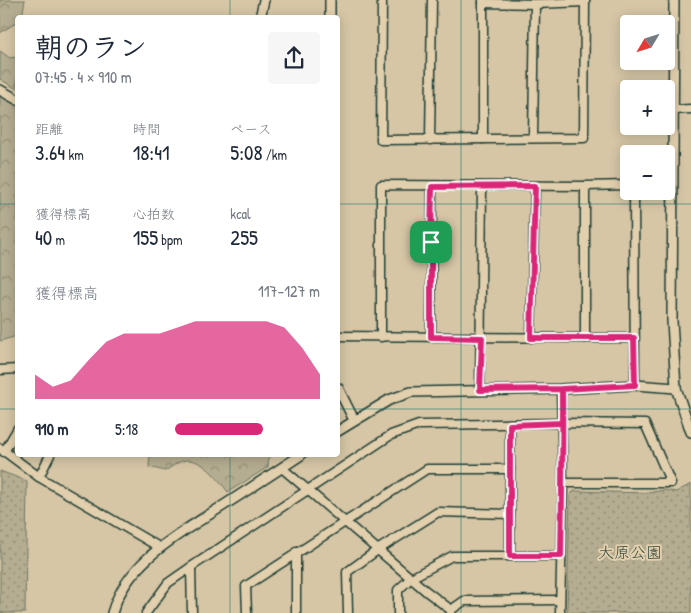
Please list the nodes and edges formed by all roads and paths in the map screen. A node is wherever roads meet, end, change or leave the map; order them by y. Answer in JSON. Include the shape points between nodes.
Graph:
{"nodes":[{"id":1,"x":264,"y":0,"type":"edge"},
{"id":2,"x":330,"y":0,"type":"edge"},
{"id":3,"x":382,"y":0,"type":"edge"},
{"id":4,"x":432,"y":0,"type":"edge"},
{"id":5,"x":674,"y":0,"type":"edge"},
{"id":6,"x":585,"y":1,"type":"edge"},
{"id":7,"x":483,"y":2,"type":"edge"},
{"id":8,"x":535,"y":4,"type":"junction"},
{"id":9,"x":261,"y":15,"type":"edge"},
{"id":10,"x":330,"y":15,"type":"edge"},
{"id":11,"x":673,"y":80,"type":"edge"},
{"id":12,"x":0,"y":90,"type":"edge"},
{"id":13,"x":15,"y":98,"type":"edge"},
{"id":14,"x":691,"y":109,"type":"edge"},
{"id":15,"x":675,"y":110,"type":"edge"},
{"id":16,"x":672,"y":135,"type":"edge"},
{"id":17,"x":533,"y":138,"type":"junction"},
{"id":18,"x":482,"y":139,"type":"junction"},
{"id":19,"x":430,"y":140,"type":"junction"},
{"id":20,"x":620,"y":185,"type":"edge"},
{"id":21,"x":482,"y":186,"type":"junction"},
{"id":22,"x":535,"y":186,"type":"junction"},
{"id":23,"x":585,"y":186,"type":"junction"},
{"id":24,"x":432,"y":187,"type":"junction"},
{"id":25,"x":634,"y":200,"type":"edge"},
{"id":26,"x":340,"y":336,"type":"edge"},
{"id":27,"x":381,"y":337,"type":"junction"},
{"id":28,"x":431,"y":337,"type":"junction"},
{"id":29,"x":482,"y":338,"type":"junction"},
{"id":30,"x":531,"y":338,"type":"junction"},
{"id":31,"x":585,"y":338,"type":"junction"},
{"id":32,"x":634,"y":338,"type":"junction"},
{"id":33,"x":15,"y":369,"type":"edge"},
{"id":34,"x":0,"y":370,"type":"edge"},
{"id":35,"x":635,"y":385,"type":"junction"},
{"id":36,"x":676,"y":388,"type":"junction"},
{"id":37,"x":562,"y":389,"type":"junction"},
{"id":38,"x":480,"y":390,"type":"junction"},
{"id":39,"x":340,"y":392,"type":"edge"},
{"id":40,"x":354,"y":420,"type":"junction"},
{"id":41,"x":562,"y":423,"type":"junction"},
{"id":42,"x":510,"y":425,"type":"junction"},
{"id":43,"x":340,"y":430,"type":"edge"},
{"id":44,"x":15,"y":432,"type":"edge"},
{"id":45,"x":691,"y":432,"type":"edge"},
{"id":46,"x":2,"y":450,"type":"edge"},
{"id":47,"x":49,"y":457,"type":"edge"},
{"id":48,"x":298,"y":457,"type":"edge"},
{"id":49,"x":282,"y":468,"type":"junction"},
{"id":50,"x":510,"y":469,"type":"junction"},
{"id":51,"x":39,"y":477,"type":"junction"},
{"id":52,"x":563,"y":483,"type":"junction"},
{"id":53,"x":308,"y":490,"type":"junction"},
{"id":54,"x":510,"y":514,"type":"junction"},
{"id":55,"x":344,"y":521,"type":"junction"},
{"id":56,"x":159,"y":547,"type":"junction"},
{"id":57,"x":379,"y":550,"type":"junction"},
{"id":58,"x":296,"y":552,"type":"junction"},
{"id":59,"x":510,"y":556,"type":"junction"},
{"id":60,"x":561,"y":556,"type":"junction"},
{"id":61,"x":191,"y":568,"type":"junction"},
{"id":62,"x":411,"y":578,"type":"junction"},
{"id":63,"x":560,"y":600,"type":"junction"},
{"id":64,"x":451,"y":612,"type":"edge"},
{"id":65,"x":112,"y":613,"type":"edge"},
{"id":66,"x":146,"y":613,"type":"edge"},
{"id":67,"x":192,"y":613,"type":"edge"},
{"id":68,"x":247,"y":613,"type":"edge"},
{"id":69,"x":296,"y":613,"type":"edge"},
{"id":70,"x":348,"y":613,"type":"edge"},
{"id":71,"x":398,"y":613,"type":"edge"},
{"id":72,"x":560,"y":613,"type":"edge"}],
"edges":[{"from":1,"to":9,"type":"street"},
{"from":2,"to":10,"type":"street"},
{"from":3,"to":19,"type":"street","via":[[381,140]]},
{"from":4,"to":19,"type":"street"},
{"from":5,"to":11,"type":"street"},
{"from":6,"to":8,"type":"street"},
{"from":6,"to":17,"type":"street","via":[[584,138]]},
{"from":7,"to":8,"type":"street"},
{"from":7,"to":18,"type":"street"},
{"from":8,"to":17,"type":"street"},
{"from":12,"to":13,"type":"street"},
{"from":14,"to":15,"type":"street"},
{"from":16,"to":36,"type":"street","via":[[672,321]]},
{"from":17,"to":18,"type":"street"},
{"from":18,"to":19,"type":"street"},
{"from":20,"to":23,"type":"street"},
{"from":21,"to":22,"type":"street"},
{"from":21,"to":24,"type":"street"},
{"from":21,"to":29,"type":"street"},
{"from":22,"to":23,"type":"street"},
{"from":22,"to":30,"type":"street"},
{"from":23,"to":31,"type":"street"},
{"from":24,"to":27,"type":"street","via":[[381,185]]},
{"from":24,"to":28,"type":"street"},
{"from":25,"to":32,"type":"street"},
{"from":26,"to":27,"type":"street"},
{"from":27,"to":28,"type":"street"},
{"from":28,"to":29,"type":"street"},
{"from":29,"to":30,"type":"street"},
{"from":29,"to":38,"type":"street"},
{"from":30,"to":31,"type":"street"},
{"from":31,"to":32,"type":"street"},
{"from":32,"to":35,"type":"street"},
{"from":33,"to":34,"type":"street"},
{"from":35,"to":36,"type":"street"},
{"from":35,"to":37,"type":"street"},
{"from":36,"to":45,"type":"street"},
{"from":37,"to":38,"type":"street"},
{"from":37,"to":41,"type":"street"},
{"from":38,"to":40,"type":"street","via":[[411,392],[389,400]]},
{"from":39,"to":40,"type":"street"},
{"from":40,"to":43,"type":"street"},
{"from":41,"to":42,"type":"street"},
{"from":41,"to":52,"type":"street"},
{"from":41,"to":52,"type":"street","via":[[645,424],[671,483]]},
{"from":42,"to":50,"type":"street"},
{"from":42,"to":53,"type":"street","via":[[418,425],[392,435]]},
{"from":44,"to":46,"type":"street"},
{"from":46,"to":51,"type":"street"},
{"from":47,"to":51,"type":"street"},
{"from":48,"to":49,"type":"street"},
{"from":49,"to":53,"type":"street"},
{"from":49,"to":56,"type":"street"},
{"from":50,"to":54,"type":"street"},
{"from":50,"to":55,"type":"street","via":[[427,469]]},
{"from":51,"to":56,"type":"street"},
{"from":52,"to":60,"type":"street"},
{"from":53,"to":55,"type":"street"},
{"from":53,"to":61,"type":"street"},
{"from":54,"to":57,"type":"street","via":[[438,512]]},
{"from":54,"to":59,"type":"street"},
{"from":55,"to":57,"type":"street"},
{"from":55,"to":58,"type":"street"},
{"from":56,"to":65,"type":"street","via":[[117,596]]},
{"from":57,"to":62,"type":"street"},
{"from":57,"to":70,"type":"street","via":[[347,572]]},
{"from":58,"to":68,"type":"street","via":[[246,586]]},
{"from":58,"to":69,"type":"street"},
{"from":59,"to":60,"type":"street"},
{"from":59,"to":62,"type":"street","via":[[452,556]]},
{"from":60,"to":63,"type":"street"},
{"from":61,"to":66,"type":"street","via":[[168,583]]},
{"from":61,"to":67,"type":"street"},
{"from":62,"to":64,"type":"street"},
{"from":62,"to":71,"type":"street","via":[[398,590]]},
{"from":63,"to":64,"type":"street","via":[[464,601]]},
{"from":63,"to":72,"type":"street"}]}
